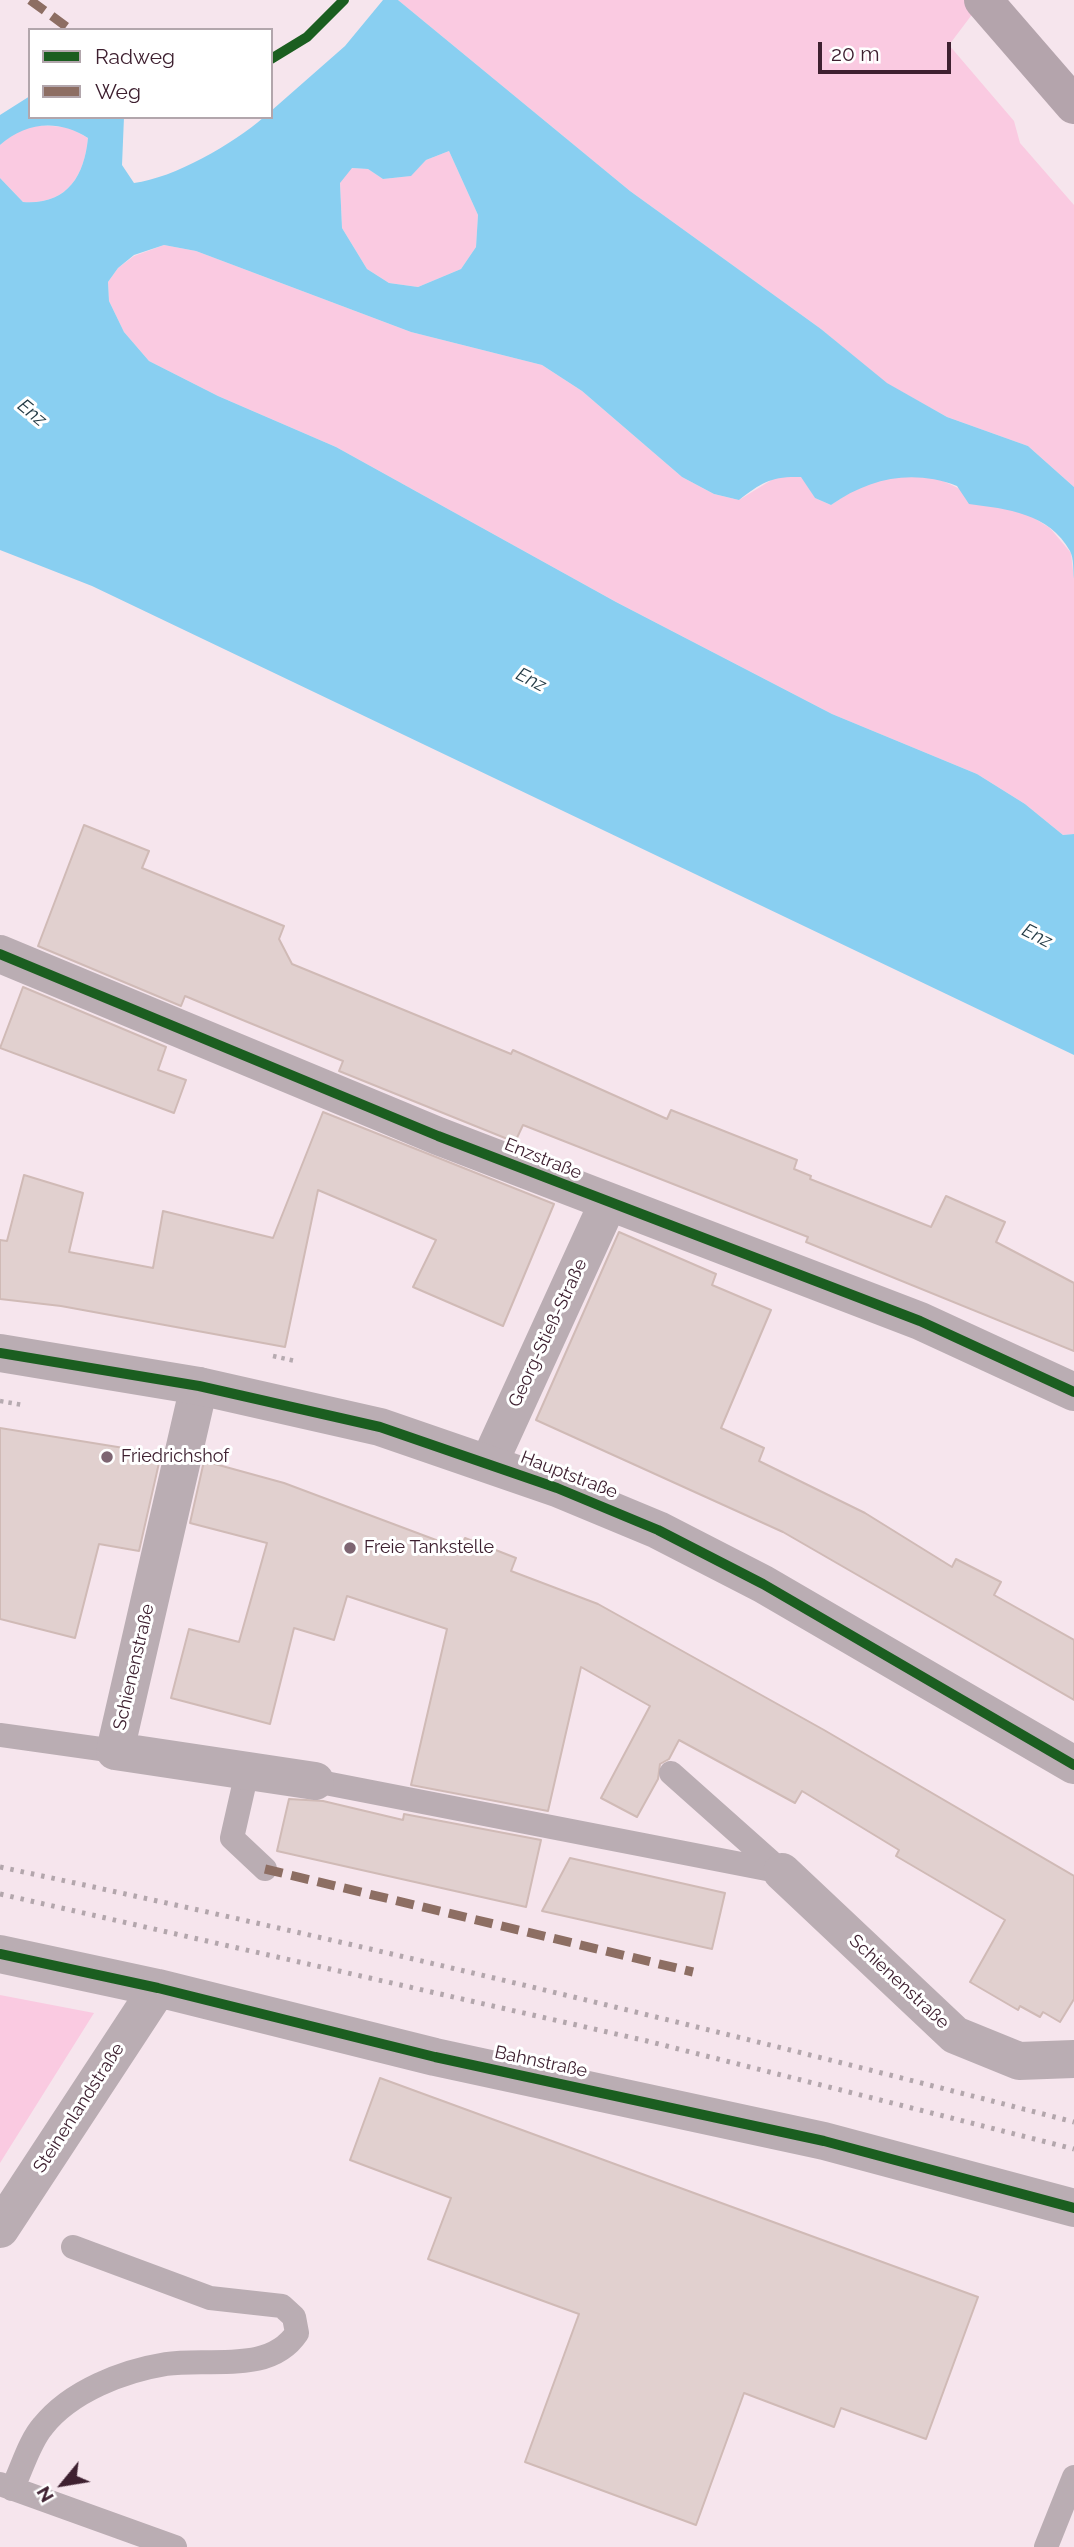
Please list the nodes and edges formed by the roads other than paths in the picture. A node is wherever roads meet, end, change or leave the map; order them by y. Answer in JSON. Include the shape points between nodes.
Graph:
{"nodes":[{"id":1,"x":983,"y":0,"type":"edge"},
{"id":2,"x":1064,"y":94,"type":"edge"},
{"id":3,"x":0,"y":954,"type":"edge"},
{"id":4,"x":608,"y":1203,"type":"junction"},
{"id":5,"x":0,"y":1353,"type":"edge"},
{"id":6,"x":199,"y":1386,"type":"junction"},
{"id":7,"x":1074,"y":1392,"type":"edge"},
{"id":8,"x":489,"y":1463,"type":"junction"},
{"id":9,"x":0,"y":1735,"type":"edge"},
{"id":10,"x":115,"y":1751,"type":"junction"},
{"id":11,"x":1074,"y":1765,"type":"edge"},
{"id":12,"x":247,"y":1772,"type":"junction"},
{"id":13,"x":671,"y":1773,"type":"dead end"},
{"id":14,"x":315,"y":1781,"type":"joint"},
{"id":15,"x":265,"y":1869,"type":"dead end"},
{"id":16,"x":782,"y":1872,"type":"junction"},
{"id":17,"x":0,"y":1954,"type":"edge"},
{"id":18,"x":158,"y":1988,"type":"junction"},
{"id":19,"x":1074,"y":2059,"type":"edge"},
{"id":20,"x":1074,"y":2208,"type":"edge"},
{"id":21,"x":0,"y":2229,"type":"edge"},
{"id":22,"x":73,"y":2247,"type":"dead end"},
{"id":23,"x":1074,"y":2477,"type":"edge"},
{"id":24,"x":6,"y":2486,"type":"edge"},
{"id":25,"x":175,"y":2547,"type":"edge"},
{"id":26,"x":1046,"y":2547,"type":"edge"}],
"edges":[{"from":1,"to":2,"type":"main road"},
{"from":3,"to":4,"type":"street","name":"Enzstraße"},
{"from":4,"to":7,"type":"street","name":"Enzstraße","via":[[920,1321]]},
{"from":4,"to":8,"type":"street","name":"Georg-Stieß-Straße"},
{"from":5,"to":6,"type":"street","name":"Hauptstraße"},
{"from":6,"to":8,"type":"street","name":"Hauptstraße","via":[[380,1427]]},
{"from":6,"to":10,"type":"street","name":"Schienenstraße"},
{"from":8,"to":11,"type":"street","name":"Hauptstraße","via":[[658,1530],[763,1584]]},
{"from":9,"to":10,"type":"lane"},
{"from":10,"to":12,"type":"street","name":"Schienenstraße"},
{"from":12,"to":14,"type":"street","name":"Schienenstraße"},
{"from":12,"to":15,"type":"lane","via":[[232,1838]]},
{"from":13,"to":16,"type":"lane"},
{"from":14,"to":16,"type":"lane"},
{"from":16,"to":19,"type":"street","name":"Schienenstraße","via":[[955,2035],[1019,2062]]},
{"from":17,"to":18,"type":"street","name":"Bahnstraße"},
{"from":18,"to":20,"type":"street","name":"Bahnstraße","via":[[435,2057],[824,2141]]},
{"from":18,"to":21,"type":"street","name":"Steinenlandstraße"},
{"from":22,"to":24,"type":"lane","via":[[210,2298],[282,2306],[295,2317],[297,2333],[290,2344],[245,2361],[169,2364],[84,2392],[41,2428]]},
{"from":23,"to":26,"type":"lane"},
{"from":24,"to":25,"type":"lane"}]}
